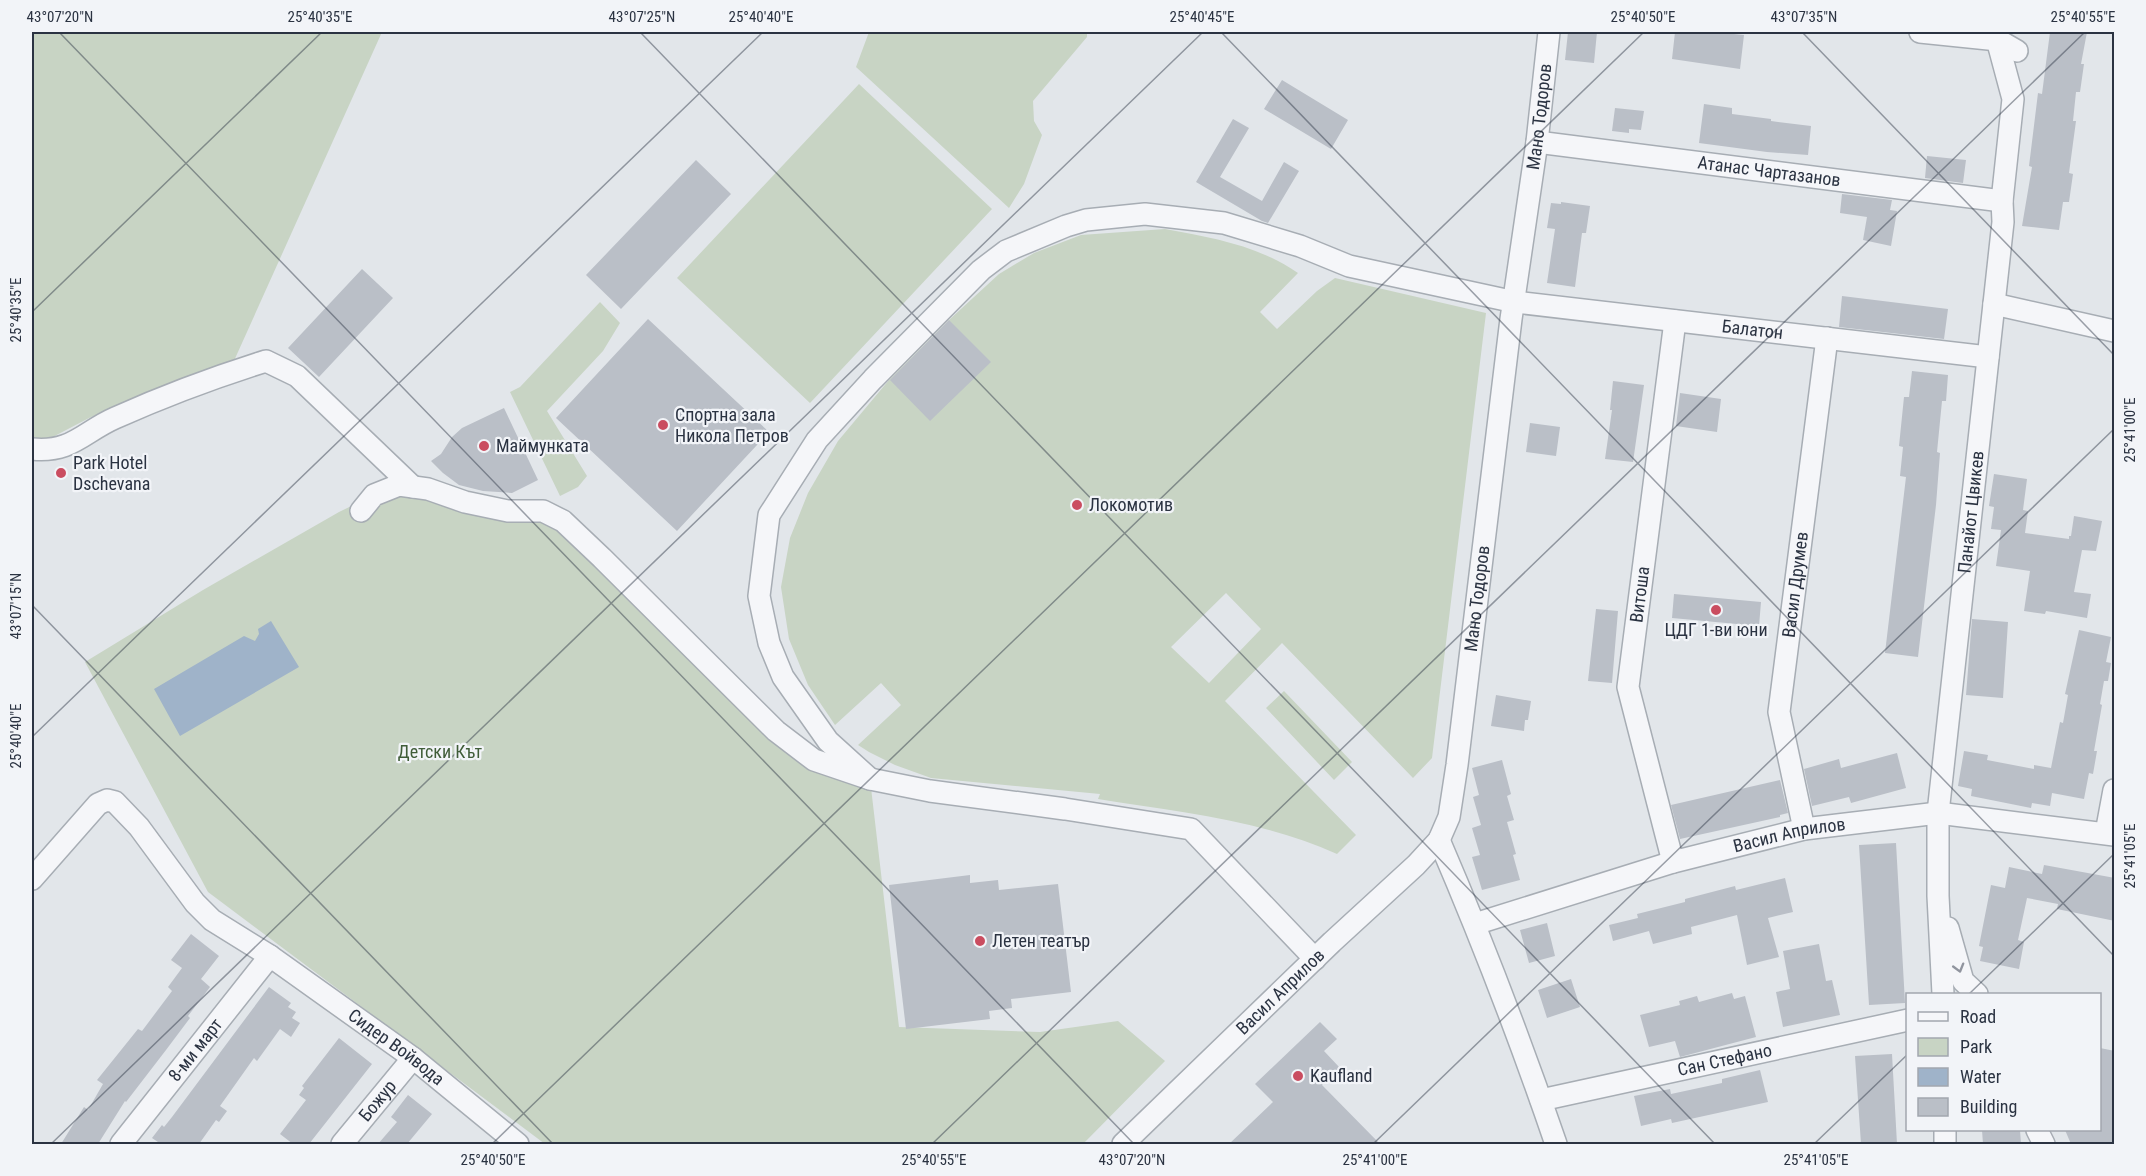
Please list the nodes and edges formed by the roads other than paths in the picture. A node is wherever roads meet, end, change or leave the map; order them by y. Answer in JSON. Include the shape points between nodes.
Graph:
{"nodes":[{"id":1,"x":1549,"y":32,"type":"edge"},
{"id":2,"x":1920,"y":32,"type":"edge"},
{"id":3,"x":1997,"y":36,"type":"edge"},
{"id":4,"x":2018,"y":41,"type":"edge"},
{"id":5,"x":2013,"y":99,"type":"junction"},
{"id":6,"x":1537,"y":142,"type":"junction"},
{"id":7,"x":2002,"y":201,"type":"junction"},
{"id":8,"x":1515,"y":302,"type":"junction"},
{"id":9,"x":1994,"y":304,"type":"junction"},
{"id":10,"x":1675,"y":321,"type":"junction"},
{"id":11,"x":2115,"y":331,"type":"edge"},
{"id":12,"x":1827,"y":338,"type":"junction"},
{"id":13,"x":1988,"y":357,"type":"junction"},
{"id":14,"x":32,"y":449,"type":"edge"},
{"id":15,"x":413,"y":487,"type":"junction"},
{"id":16,"x":361,"y":511,"type":"dead end"},
{"id":17,"x":870,"y":779,"type":"junction"},
{"id":18,"x":2115,"y":790,"type":"edge"},
{"id":19,"x":1938,"y":813,"type":"junction"},
{"id":20,"x":1804,"y":829,"type":"junction"},
{"id":21,"x":2110,"y":834,"type":"edge"},
{"id":22,"x":1439,"y":840,"type":"junction"},
{"id":23,"x":1673,"y":862,"type":"junction"},
{"id":24,"x":32,"y":879,"type":"edge"},
{"id":25,"x":1938,"y":896,"type":"junction"},
{"id":26,"x":1475,"y":924,"type":"junction"},
{"id":27,"x":270,"y":956,"type":"junction"},
{"id":28,"x":1315,"y":959,"type":"junction"},
{"id":29,"x":1943,"y":993,"type":"edge"},
{"id":30,"x":1976,"y":993,"type":"edge"},
{"id":31,"x":1906,"y":1020,"type":"edge"},
{"id":32,"x":413,"y":1059,"type":"junction"},
{"id":33,"x":1541,"y":1100,"type":"junction"},
{"id":34,"x":121,"y":1144,"type":"edge"},
{"id":35,"x":342,"y":1144,"type":"edge"},
{"id":36,"x":518,"y":1144,"type":"edge"},
{"id":37,"x":1123,"y":1144,"type":"edge"},
{"id":38,"x":1556,"y":1144,"type":"edge"}],
"edges":[{"from":1,"to":6,"type":"street","name":"Мано Тодоров"},
{"from":2,"to":3,"type":"street"},
{"from":3,"to":4,"type":"street"},
{"from":3,"to":5,"type":"street","name":"Панайот Цвикев"},
{"from":4,"to":5,"type":"street"},
{"from":5,"to":7,"type":"street","name":"Панайот Цвикев"},
{"from":6,"to":7,"type":"street","name":"Атанас Чартазанов"},
{"from":6,"to":8,"type":"street","name":"Мано Тодоров"},
{"from":7,"to":9,"type":"street","name":"Панайот Цвикев"},
{"from":8,"to":10,"type":"street","name":"Балатон"},
{"from":8,"to":17,"type":"street","name":"Балатон","via":[[1349,266],[1224,223],[1159,215],[1086,220],[1006,251],[964,286],[816,440],[769,515],[759,596],[769,643],[783,677],[828,741]]},
{"from":8,"to":22,"type":"street","name":"Мано Тодоров","via":[[1457,765],[1449,817]]},
{"from":9,"to":11,"type":"street"},
{"from":9,"to":13,"type":"street","name":"Панайот Цвикев"},
{"from":10,"to":12,"type":"street","name":"Балатон"},
{"from":10,"to":23,"type":"street","name":"Витоша","via":[[1628,687]]},
{"from":12,"to":13,"type":"street","name":"Балатон"},
{"from":12,"to":20,"type":"street","name":"Васил Друмев","via":[[1779,712]]},
{"from":13,"to":19,"type":"street","name":"Панайот Цвикев"},
{"from":14,"to":15,"type":"street","via":[[49,451],[80,440],[112,419],[266,361],[297,376]]},
{"from":15,"to":16,"type":"street","via":[[399,485],[374,495]]},
{"from":15,"to":17,"type":"street","via":[[508,511],[543,511],[562,521],[776,731],[814,760]]},
{"from":17,"to":28,"type":"street","via":[[1191,829]]},
{"from":18,"to":21,"type":"street"},
{"from":19,"to":20,"type":"street","name":"Васил Априлов"},
{"from":19,"to":21,"type":"street","name":"Васил Априлов"},
{"from":19,"to":25,"type":"street","name":"Панайот Цвикев"},
{"from":20,"to":23,"type":"street","name":"Васил Априлов"},
{"from":22,"to":26,"type":"street"},
{"from":22,"to":28,"type":"street","name":"Васил Априлов"},
{"from":23,"to":26,"type":"street","name":"Васил Априлов"},
{"from":24,"to":27,"type":"street","name":"Сидер Войвода","via":[[98,804],[106,800],[115,802],[212,920]]},
{"from":25,"to":29,"type":"street","name":"Панайот Цвикев"},
{"from":25,"to":30,"type":"street","one_way":true,"via":[[1963,981]]},
{"from":26,"to":33,"type":"street"},
{"from":27,"to":32,"type":"street","name":"Сидер Войвода"},
{"from":27,"to":34,"type":"street","name":"8-ми март"},
{"from":28,"to":37,"type":"street","name":"Васил Априлов"},
{"from":31,"to":33,"type":"street","name":"Сан Стефано"},
{"from":32,"to":35,"type":"street","name":"Божур"},
{"from":32,"to":36,"type":"street","name":"Сидер Войвода"},
{"from":33,"to":38,"type":"street"}]}
